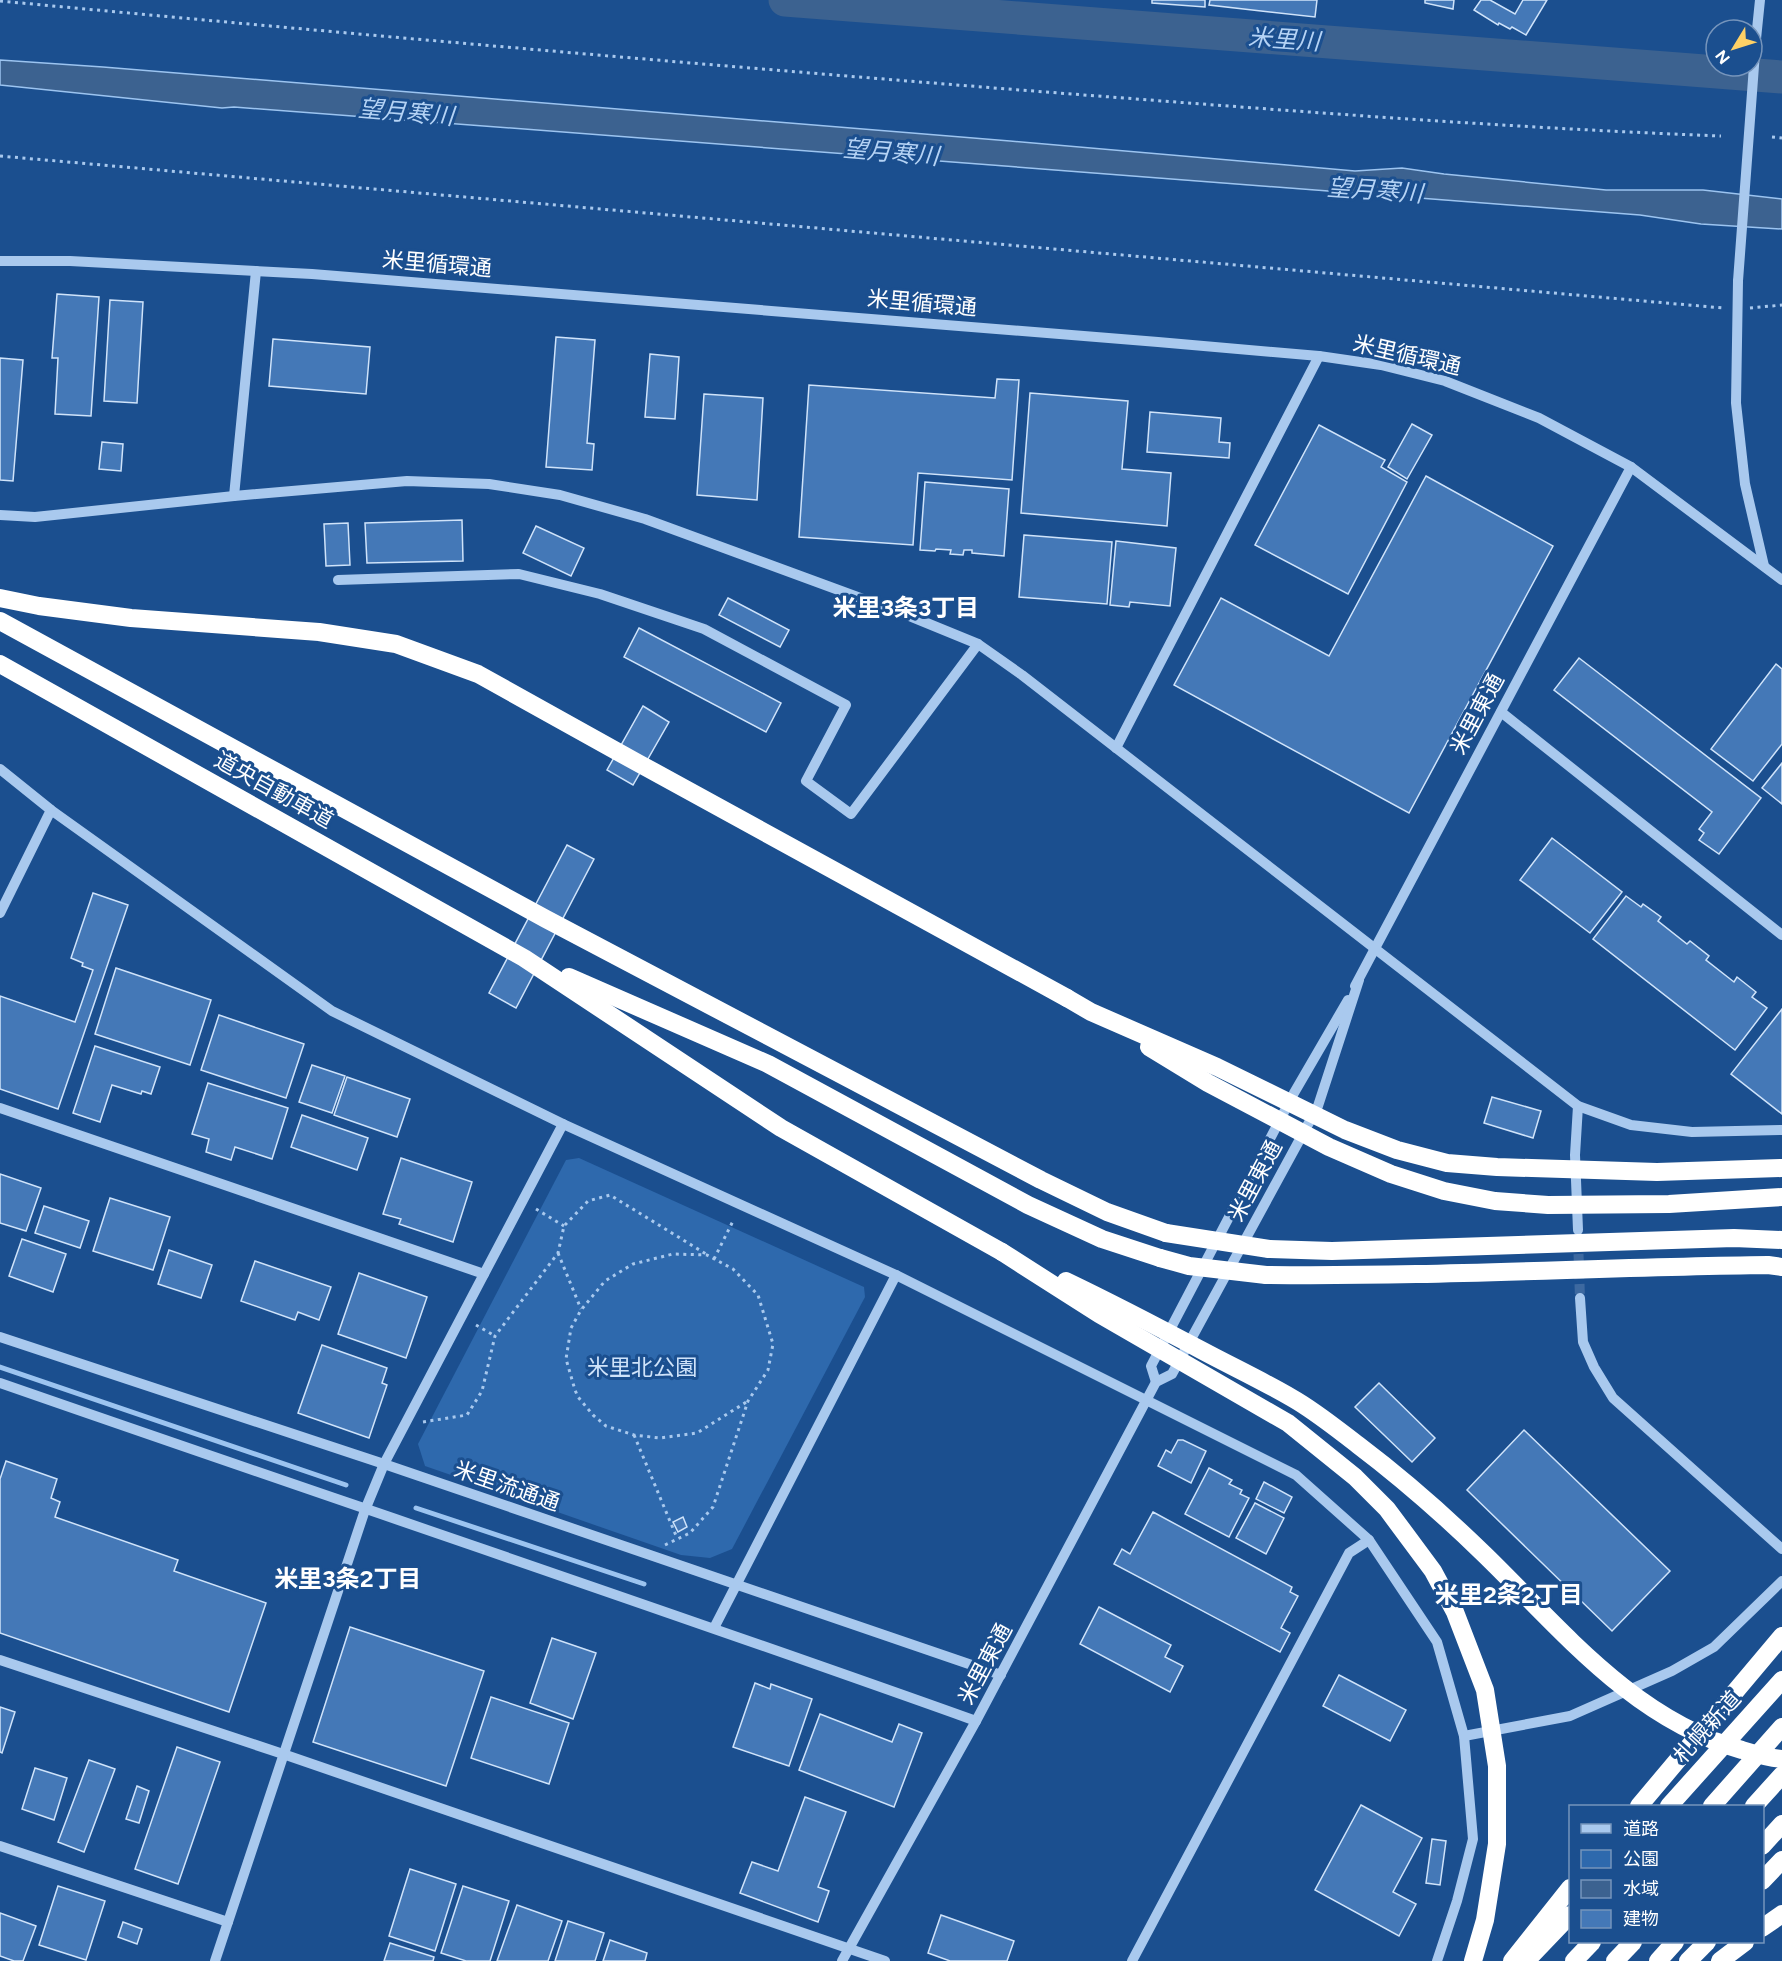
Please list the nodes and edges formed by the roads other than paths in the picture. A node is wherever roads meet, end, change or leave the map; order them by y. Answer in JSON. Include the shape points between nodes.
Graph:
{"nodes":[{"id":1,"x":1760,"y":0,"type":"edge"},
{"id":2,"x":0,"y":261,"type":"edge"},
{"id":3,"x":256,"y":271,"type":"junction"},
{"id":4,"x":1319,"y":356,"type":"junction"},
{"id":5,"x":1631,"y":467,"type":"junction"},
{"id":6,"x":234,"y":496,"type":"junction"},
{"id":7,"x":0,"y":516,"type":"edge"},
{"id":8,"x":1764,"y":566,"type":"junction"},
{"id":9,"x":338,"y":580,"type":"dead end"},
{"id":10,"x":1782,"y":580,"type":"edge"},
{"id":11,"x":0,"y":598,"type":"edge"},
{"id":12,"x":0,"y":621,"type":"edge"},
{"id":13,"x":978,"y":644,"type":"junction"},
{"id":14,"x":0,"y":664,"type":"edge"},
{"id":15,"x":1501,"y":712,"type":"junction"},
{"id":16,"x":1116,"y":748,"type":"junction"},
{"id":17,"x":0,"y":769,"type":"edge"},
{"id":18,"x":51,"y":810,"type":"junction"},
{"id":19,"x":0,"y":913,"type":"edge"},
{"id":20,"x":1782,"y":935,"type":"edge"},
{"id":21,"x":1375,"y":949,"type":"junction"},
{"id":22,"x":524,"y":958,"type":"junction"},
{"id":23,"x":1359,"y":980,"type":"junction"},
{"id":24,"x":1091,"y":1012,"type":"junction"},
{"id":25,"x":1578,"y":1106,"type":"junction"},
{"id":26,"x":0,"y":1108,"type":"edge"},
{"id":27,"x":563,"y":1124,"type":"junction"},
{"id":28,"x":1782,"y":1130,"type":"edge"},
{"id":29,"x":1782,"y":1168,"type":"edge"},
{"id":30,"x":1782,"y":1197,"type":"edge"},
{"id":31,"x":1578,"y":1230,"type":"tunnel mouth"},
{"id":32,"x":1782,"y":1240,"type":"edge"},
{"id":33,"x":1002,"y":1252,"type":"junction"},
{"id":34,"x":1782,"y":1267,"type":"edge"},
{"id":35,"x":484,"y":1274,"type":"junction"},
{"id":36,"x":896,"y":1275,"type":"junction"},
{"id":37,"x":1580,"y":1298,"type":"tunnel mouth"},
{"id":38,"x":0,"y":1337,"type":"edge"},
{"id":39,"x":1156,"y":1382,"type":"junction"},
{"id":40,"x":0,"y":1383,"type":"edge"},
{"id":41,"x":1146,"y":1400,"type":"junction"},
{"id":42,"x":384,"y":1464,"type":"junction"},
{"id":43,"x":365,"y":1510,"type":"junction"},
{"id":44,"x":1369,"y":1539,"type":"junction"},
{"id":45,"x":1782,"y":1549,"type":"edge"},
{"id":46,"x":1782,"y":1581,"type":"edge"},
{"id":47,"x":737,"y":1585,"type":"junction"},
{"id":48,"x":714,"y":1628,"type":"junction"},
{"id":49,"x":1782,"y":1636,"type":"edge"},
{"id":50,"x":0,"y":1660,"type":"edge"},
{"id":51,"x":1001,"y":1675,"type":"junction"},
{"id":52,"x":1782,"y":1680,"type":"edge"},
{"id":53,"x":976,"y":1721,"type":"junction"},
{"id":54,"x":1782,"y":1727,"type":"edge"},
{"id":55,"x":1464,"y":1736,"type":"junction"},
{"id":56,"x":283,"y":1754,"type":"junction"},
{"id":57,"x":1782,"y":1759,"type":"edge"},
{"id":58,"x":1782,"y":1775,"type":"edge"},
{"id":59,"x":1640,"y":1805,"type":"edge"},
{"id":60,"x":1670,"y":1805,"type":"edge"},
{"id":61,"x":1713,"y":1805,"type":"edge"},
{"id":62,"x":1755,"y":1805,"type":"edge"},
{"id":63,"x":1782,"y":1824,"type":"edge"},
{"id":64,"x":1764,"y":1844,"type":"edge"},
{"id":65,"x":0,"y":1846,"type":"edge"},
{"id":66,"x":1782,"y":1860,"type":"edge"},
{"id":67,"x":1764,"y":1879,"type":"edge"},
{"id":68,"x":1569,"y":1889,"type":"edge"},
{"id":69,"x":1782,"y":1914,"type":"edge"},
{"id":70,"x":1569,"y":1916,"type":"edge"},
{"id":71,"x":228,"y":1922,"type":"junction"},
{"id":72,"x":1764,"y":1927,"type":"edge"},
{"id":73,"x":1590,"y":1943,"type":"edge"},
{"id":74,"x":1631,"y":1943,"type":"edge"},
{"id":75,"x":1673,"y":1943,"type":"edge"},
{"id":76,"x":1705,"y":1943,"type":"edge"},
{"id":77,"x":1742,"y":1943,"type":"edge"},
{"id":78,"x":849,"y":1948,"type":"junction"},
{"id":79,"x":215,"y":1961,"type":"edge"},
{"id":80,"x":842,"y":1961,"type":"edge"},
{"id":81,"x":885,"y":1961,"type":"edge"},
{"id":82,"x":1132,"y":1961,"type":"edge"},
{"id":83,"x":1437,"y":1961,"type":"edge"},
{"id":84,"x":1473,"y":1961,"type":"edge"},
{"id":85,"x":1512,"y":1961,"type":"edge"},
{"id":86,"x":1526,"y":1961,"type":"edge"},
{"id":87,"x":1574,"y":1961,"type":"edge"},
{"id":88,"x":1615,"y":1961,"type":"edge"},
{"id":89,"x":1658,"y":1961,"type":"edge"},
{"id":90,"x":1688,"y":1961,"type":"edge"},
{"id":91,"x":1720,"y":1961,"type":"edge"}],
"edges":[{"from":1,"to":8,"type":"street","bridge":true,"via":[[1738,281],[1736,403],[1745,484]]},
{"from":2,"to":3,"type":"street","name":"米里循環通"},
{"from":3,"to":4,"type":"street","name":"米里循環通"},
{"from":3,"to":6,"type":"street"},
{"from":4,"to":5,"type":"street","name":"米里循環通","via":[[1381,365],[1445,381],[1539,418]]},
{"from":4,"to":16,"type":"street"},
{"from":5,"to":8,"type":"street","name":"米里循環通"},
{"from":5,"to":15,"type":"street","name":"米里東通"},
{"from":6,"to":7,"type":"street","via":[[35,517]]},
{"from":6,"to":13,"type":"street","via":[[407,481],[489,484],[561,495],[645,519]]},
{"from":8,"to":10,"type":"street","name":"米里循環通"},
{"from":9,"to":13,"type":"street","via":[[519,574],[600,594],[704,629],[846,705],[806,781],[851,814]]},
{"from":11,"to":24,"type":"highway","bridge":true,"via":[[131,618],[319,632],[385,642],[478,674]]},
{"from":12,"to":32,"type":"highway","bridge":true,"via":[[546,919],[1041,1180],[1107,1212],[1166,1233],[1269,1249],[1332,1251],[1734,1238]]},
{"from":13,"to":16,"type":"street"},
{"from":14,"to":22,"type":"highway","name":"道央自動車道"},
{"from":15,"to":20,"type":"street"},
{"from":15,"to":21,"type":"street","name":"米里東通"},
{"from":16,"to":21,"type":"street"},
{"from":17,"to":18,"type":"street"},
{"from":18,"to":19,"type":"street"},
{"from":18,"to":27,"type":"street","via":[[332,1011]]},
{"from":21,"to":23,"type":"street","name":"米里東通"},
{"from":21,"to":25,"type":"street"},
{"from":22,"to":33,"type":"highway","via":[[782,1128]]},
{"from":22,"to":34,"type":"highway","bridge":true,"via":[[768,1064],[1028,1205],[1102,1239],[1189,1266],[1266,1275],[1354,1276],[1651,1266]]},
{"from":23,"to":39,"type":"street","name":"米里東通","via":[[1294,1093],[1151,1366]]},
{"from":23,"to":39,"type":"street","name":"米里東通","via":[[1318,1106],[1172,1374]]},
{"from":24,"to":29,"type":"highway","bridge":true,"via":[[1217,1067],[1345,1130],[1397,1150],[1447,1163],[1657,1172]]},
{"from":24,"to":30,"type":"highway","bridge":true,"via":[[1208,1083],[1329,1147],[1391,1174],[1444,1191],[1495,1201],[1548,1205],[1669,1204]]},
{"from":25,"to":28,"type":"street","via":[[1631,1125],[1692,1132]]},
{"from":25,"to":31,"type":"street"},
{"from":26,"to":35,"type":"street"},
{"from":27,"to":35,"type":"street"},
{"from":27,"to":36,"type":"street"},
{"from":33,"to":57,"type":"highway","bridge":true,"via":[[1112,1303],[1293,1399],[1420,1494],[1617,1683],[1667,1718],[1708,1738]]},
{"from":33,"to":84,"type":"highway","bridge":true,"via":[[1098,1314],[1288,1423],[1355,1477],[1387,1509],[1433,1571],[1455,1612],[1485,1689],[1497,1766],[1497,1844],[1485,1920]]},
{"from":35,"to":42,"type":"street"},
{"from":36,"to":41,"type":"street"},
{"from":36,"to":47,"type":"street"},
{"from":37,"to":45,"type":"street","via":[[1583,1342],[1613,1398]]},
{"from":38,"to":42,"type":"street","name":"米里流通通"},
{"from":39,"to":41,"type":"street","name":"米里東通"},
{"from":40,"to":43,"type":"street"},
{"from":41,"to":44,"type":"street","via":[[1296,1474]]},
{"from":41,"to":51,"type":"street","name":"米里東通"},
{"from":42,"to":43,"type":"street"},
{"from":42,"to":47,"type":"street","name":"米里流通通"},
{"from":43,"to":48,"type":"street"},
{"from":43,"to":56,"type":"street"},
{"from":44,"to":55,"type":"street","via":[[1437,1642]]},
{"from":44,"to":82,"type":"street","via":[[1349,1552]]},
{"from":46,"to":55,"type":"street","via":[[1714,1647],[1672,1671],[1570,1716]]},
{"from":47,"to":48,"type":"street"},
{"from":47,"to":51,"type":"street","name":"米里流通通"},
{"from":48,"to":53,"type":"street"},
{"from":49,"to":59,"type":"highway"},
{"from":50,"to":56,"type":"street"},
{"from":51,"to":53,"type":"street","name":"米里東通"},
{"from":52,"to":60,"type":"highway","name":"札幌新道"},
{"from":53,"to":78,"type":"street","name":"米里東通"},
{"from":54,"to":61,"type":"highway"},
{"from":55,"to":83,"type":"street","via":[[1473,1839]]},
{"from":56,"to":71,"type":"street"},
{"from":56,"to":78,"type":"street"},
{"from":58,"to":62,"type":"highway"},
{"from":63,"to":64,"type":"highway"},
{"from":65,"to":71,"type":"street"},
{"from":66,"to":67,"type":"highway"},
{"from":68,"to":85,"type":"highway"},
{"from":69,"to":72,"type":"highway"},
{"from":70,"to":86,"type":"highway"},
{"from":71,"to":79,"type":"street"},
{"from":73,"to":87,"type":"highway"},
{"from":74,"to":88,"type":"highway"},
{"from":75,"to":89,"type":"highway"},
{"from":76,"to":90,"type":"highway"},
{"from":77,"to":91,"type":"highway"},
{"from":78,"to":80,"type":"street","name":"米里東通"},
{"from":78,"to":81,"type":"street"}]}
